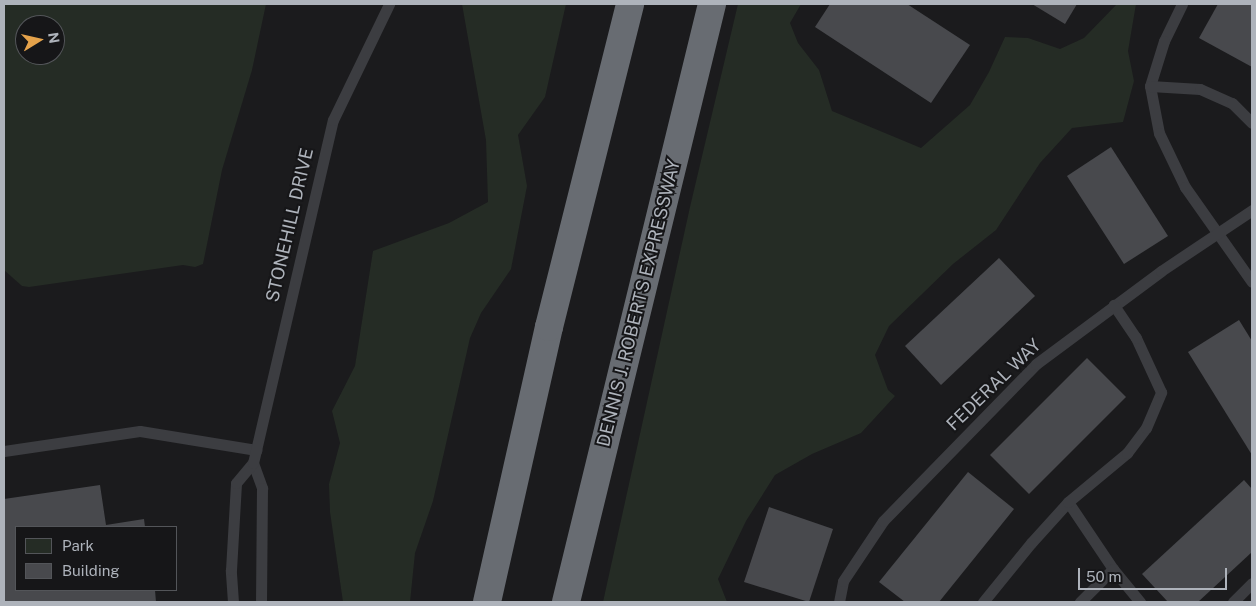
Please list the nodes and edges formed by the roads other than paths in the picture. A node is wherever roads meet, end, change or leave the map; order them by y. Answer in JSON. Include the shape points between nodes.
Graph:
{"nodes":[{"id":1,"x":389,"y":4,"type":"edge"},
{"id":2,"x":630,"y":4,"type":"edge"},
{"id":3,"x":712,"y":4,"type":"edge"},
{"id":4,"x":1182,"y":4,"type":"edge"},
{"id":5,"x":1150,"y":86,"type":"junction"},
{"id":6,"x":1252,"y":123,"type":"edge"},
{"id":7,"x":1252,"y":210,"type":"edge"},
{"id":8,"x":1218,"y":234,"type":"junction"},
{"id":9,"x":1252,"y":282,"type":"edge"},
{"id":10,"x":1114,"y":305,"type":"junction"},
{"id":11,"x":612,"y":412,"type":"junction"},
{"id":12,"x":256,"y":450,"type":"junction"},
{"id":13,"x":4,"y":451,"type":"edge"},
{"id":14,"x":253,"y":463,"type":"junction"},
{"id":15,"x":1068,"y":502,"type":"junction"},
{"id":16,"x":507,"y":505,"type":"junction"},
{"id":17,"x":1113,"y":569,"type":"junction"},
{"id":18,"x":1252,"y":583,"type":"edge"},
{"id":19,"x":233,"y":602,"type":"edge"},
{"id":20,"x":261,"y":602,"type":"edge"},
{"id":21,"x":475,"y":602,"type":"edge"},
{"id":22,"x":487,"y":602,"type":"edge"},
{"id":23,"x":566,"y":602,"type":"edge"},
{"id":24,"x":577,"y":602,"type":"edge"},
{"id":25,"x":839,"y":602,"type":"edge"},
{"id":26,"x":982,"y":602,"type":"edge"},
{"id":27,"x":1080,"y":602,"type":"edge"},
{"id":28,"x":1140,"y":602,"type":"edge"},
{"id":29,"x":1233,"y":602,"type":"edge"}],
"edges":[{"from":1,"to":12,"type":"lane","name":"STONEHILL DRIVE","via":[[333,120]]},
{"from":2,"to":16,"type":"highway"},
{"from":3,"to":11,"type":"highway","name":"DENNIS J. ROBERTS EXPRESSWAY"},
{"from":4,"to":5,"type":"lane","via":[[1164,41]]},
{"from":5,"to":6,"type":"lane","via":[[1200,90],[1232,103]]},
{"from":5,"to":8,"type":"lane","via":[[1159,132],[1185,187]]},
{"from":7,"to":8,"type":"lane","name":"FEDERAL WAY"},
{"from":8,"to":9,"type":"lane"},
{"from":8,"to":10,"type":"lane","name":"FEDERAL WAY"},
{"from":10,"to":15,"type":"lane","via":[[1136,338],[1161,392],[1146,428],[1127,453]]},
{"from":10,"to":25,"type":"lane","name":"FEDERAL WAY","via":[[1036,364],[883,521],[842,581]]},
{"from":11,"to":23,"type":"highway","name":"DENNIS J. ROBERTS EXPRESSWAY"},
{"from":11,"to":24,"type":"highway"},
{"from":12,"to":13,"type":"lane","via":[[140,431]]},
{"from":12,"to":14,"type":"lane","name":"STONEHILL DRIVE"},
{"from":14,"to":19,"type":"lane","name":"STONEHILL DRIVE","via":[[236,484],[231,570]]},
{"from":14,"to":20,"type":"lane","via":[[262,488]]},
{"from":15,"to":17,"type":"lane"},
{"from":15,"to":26,"type":"lane"},
{"from":16,"to":21,"type":"highway"},
{"from":16,"to":22,"type":"highway"},
{"from":17,"to":27,"type":"lane"},
{"from":17,"to":28,"type":"lane"},
{"from":18,"to":29,"type":"lane"}]}
